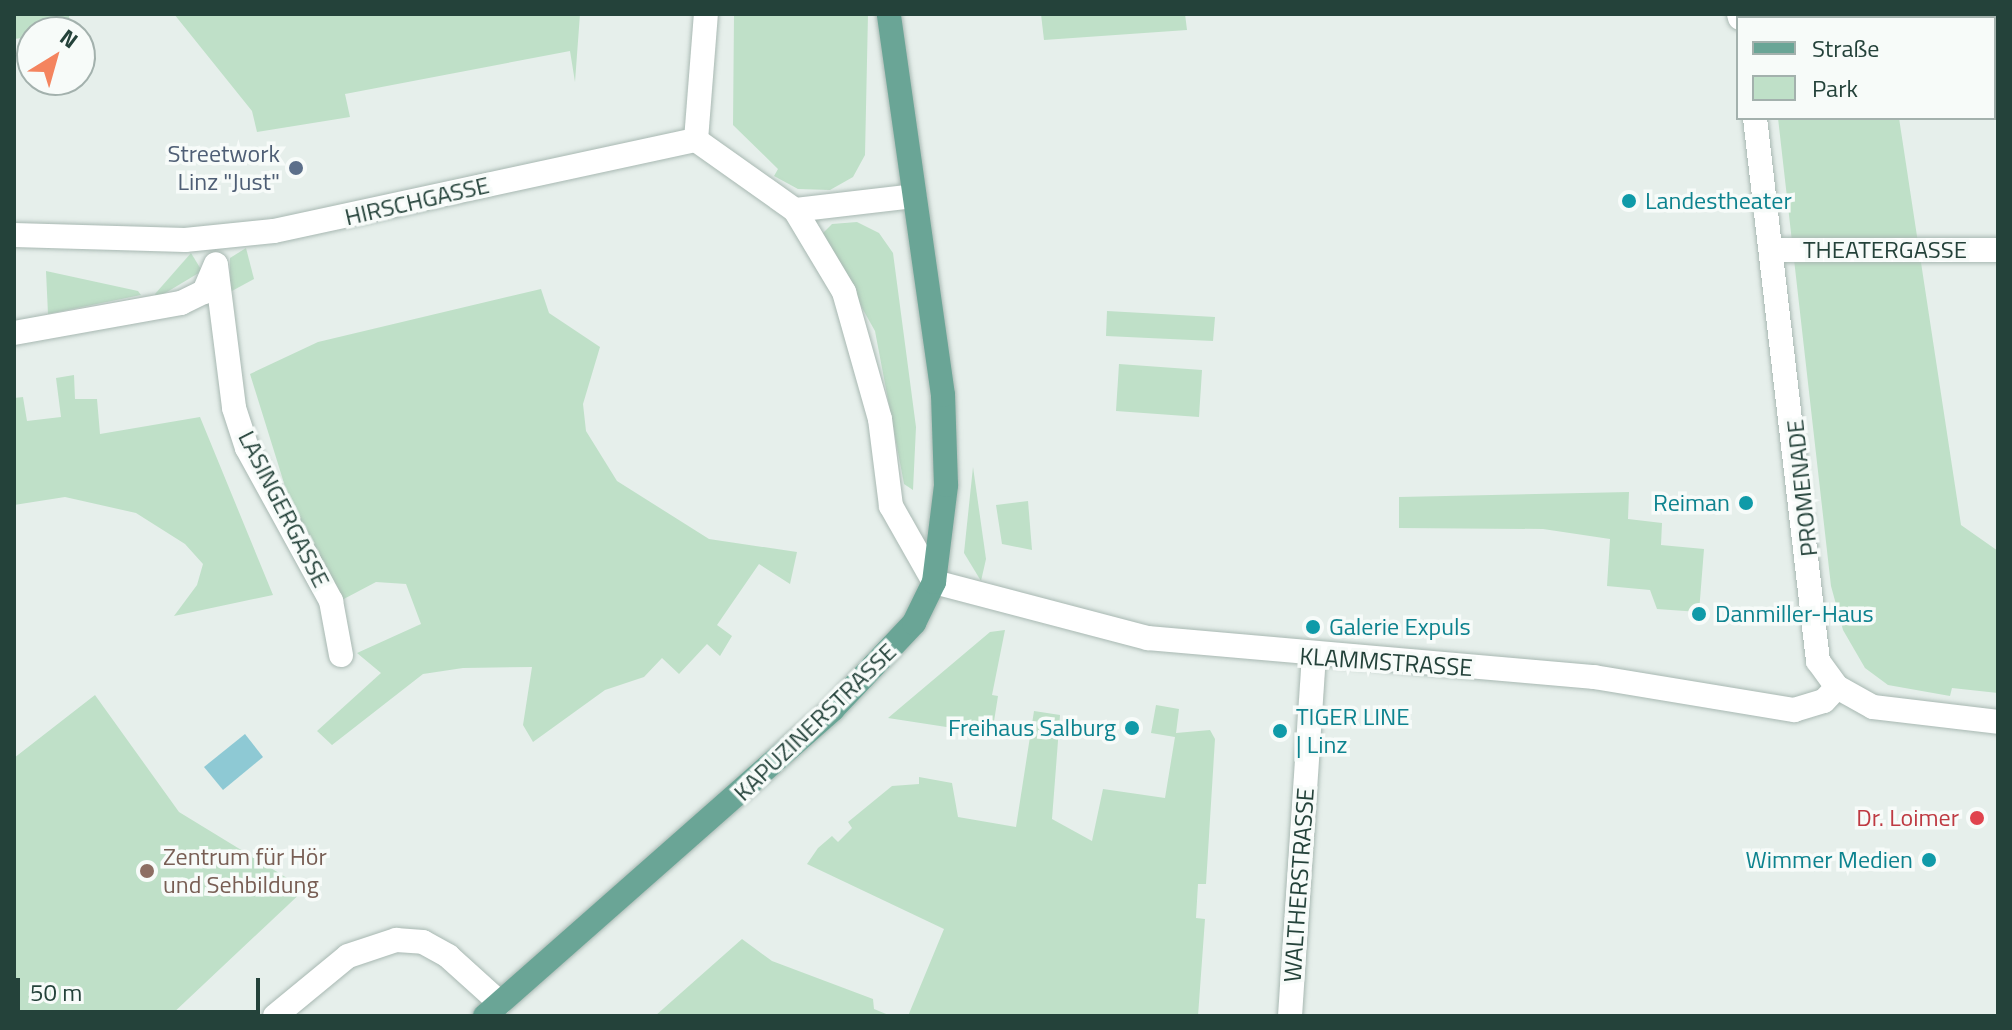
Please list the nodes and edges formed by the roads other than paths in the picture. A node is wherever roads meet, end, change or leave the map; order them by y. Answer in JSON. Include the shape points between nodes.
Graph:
{"nodes":[{"id":1,"x":706,"y":14,"type":"edge"},
{"id":2,"x":889,"y":14,"type":"edge"},
{"id":3,"x":1755,"y":120,"type":"edge"},
{"id":4,"x":696,"y":140,"type":"junction"},
{"id":5,"x":914,"y":196,"type":"junction"},
{"id":6,"x":795,"y":210,"type":"junction"},
{"id":7,"x":14,"y":235,"type":"edge"},
{"id":8,"x":215,"y":238,"type":"junction"},
{"id":9,"x":1773,"y":250,"type":"junction"},
{"id":10,"x":1998,"y":250,"type":"edge"},
{"id":11,"x":216,"y":265,"type":"junction"},
{"id":12,"x":14,"y":333,"type":"edge"},
{"id":13,"x":934,"y":582,"type":"junction"},
{"id":14,"x":341,"y":655,"type":"dead end"},
{"id":15,"x":1314,"y":657,"type":"junction"},
{"id":16,"x":1837,"y":687,"type":"junction"},
{"id":17,"x":1998,"y":722,"type":"edge"},
{"id":18,"x":492,"y":1009,"type":"edge"},
{"id":19,"x":275,"y":1016,"type":"edge"},
{"id":20,"x":1290,"y":1016,"type":"edge"}],
"edges":[{"from":1,"to":4,"type":"street"},
{"from":2,"to":5,"type":"main road","name":"KAPUZINERSTRASSE"},
{"from":3,"to":9,"type":"street","name":"PROMENADE"},
{"from":4,"to":6,"type":"street"},
{"from":4,"to":8,"type":"street","name":"HIRSCHGASSE","via":[[343,219]]},
{"from":5,"to":6,"type":"street"},
{"from":5,"to":13,"type":"main road","name":"KAPUZINERSTRASSE","via":[[943,395],[946,485]]},
{"from":6,"to":13,"type":"street","via":[[844,292],[880,419],[891,506]]},
{"from":7,"to":8,"type":"street","name":"HIRSCHGASSE"},
{"from":8,"to":11,"type":"street","name":"LASINGERGASSE"},
{"from":9,"to":10,"type":"street","name":"THEATERGASSE"},
{"from":9,"to":16,"type":"street","name":"PROMENADE","via":[[1815,645]]},
{"from":11,"to":12,"type":"street","via":[[204,292],[181,303]]},
{"from":11,"to":14,"type":"street","name":"LASINGERGASSE","via":[[234,408],[331,601]]},
{"from":13,"to":15,"type":"street","name":"KLAMMSTRASSE","via":[[1148,638]]},
{"from":13,"to":18,"type":"main road","name":"KAPUZINERSTRASSE","via":[[914,623],[832,710]]},
{"from":15,"to":16,"type":"street","name":"KLAMMSTRASSE","via":[[1594,677],[1794,710],[1824,701]]},
{"from":15,"to":20,"type":"street","name":"WALTHERSTRASSE"},
{"from":16,"to":17,"type":"street","via":[[1873,707]]},
{"from":18,"to":19,"type":"street","name":"KAPUZINERSTRASSE","via":[[448,956],[423,942],[396,940],[348,956]]}]}
